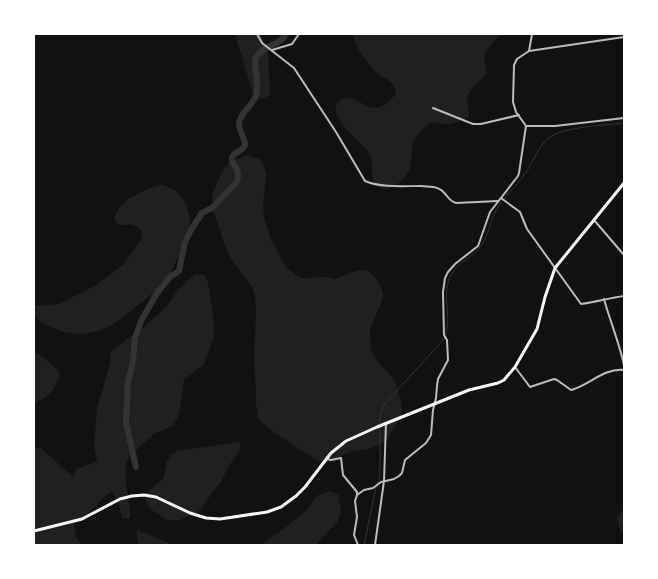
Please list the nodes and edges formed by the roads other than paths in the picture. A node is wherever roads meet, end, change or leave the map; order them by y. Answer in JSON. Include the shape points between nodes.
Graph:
{"nodes":[{"id":1,"x":257,"y":34,"type":"edge"},
{"id":2,"x":299,"y":34,"type":"edge"},
{"id":3,"x":532,"y":34,"type":"edge"},
{"id":4,"x":624,"y":37,"type":"edge"},
{"id":5,"x":272,"y":50,"type":"junction"},
{"id":6,"x":529,"y":51,"type":"junction"},
{"id":7,"x":433,"y":108,"type":"dead end"},
{"id":8,"x":519,"y":116,"type":"junction"},
{"id":9,"x":624,"y":118,"type":"edge"},
{"id":10,"x":526,"y":126,"type":"junction"},
{"id":11,"x":624,"y":183,"type":"edge"},
{"id":12,"x":501,"y":198,"type":"junction"},
{"id":13,"x":498,"y":201,"type":"junction"},
{"id":14,"x":594,"y":220,"type":"junction"},
{"id":15,"x":624,"y":254,"type":"edge"},
{"id":16,"x":556,"y":268,"type":"junction"},
{"id":17,"x":624,"y":296,"type":"edge"},
{"id":18,"x":604,"y":299,"type":"junction"},
{"id":19,"x":624,"y":365,"type":"edge"},
{"id":20,"x":515,"y":367,"type":"junction"},
{"id":21,"x":624,"y":370,"type":"edge"},
{"id":22,"x":435,"y":404,"type":"junction"},
{"id":23,"x":384,"y":424,"type":"junction"},
{"id":24,"x":326,"y":460,"type":"junction"},
{"id":25,"x":383,"y":481,"type":"junction"},
{"id":26,"x":357,"y":495,"type":"junction"},
{"id":27,"x":34,"y":531,"type":"edge"},
{"id":28,"x":358,"y":545,"type":"edge"},
{"id":29,"x":375,"y":545,"type":"edge"}],
"edges":[{"from":1,"to":5,"type":"street","via":[[262,43]]},
{"from":2,"to":5,"type":"street","via":[[292,44]]},
{"from":3,"to":6,"type":"street"},
{"from":4,"to":6,"type":"street"},
{"from":5,"to":13,"type":"street","via":[[290,64],[301,77],[365,181],[376,184],[436,187],[456,203]]},
{"from":6,"to":8,"type":"street","via":[[517,59],[514,65],[513,102]]},
{"from":7,"to":8,"type":"street","via":[[473,124]]},
{"from":8,"to":10,"type":"street"},
{"from":9,"to":10,"type":"street","via":[[555,126]]},
{"from":10,"to":12,"type":"street","via":[[518,176]]},
{"from":11,"to":14,"type":"main road"},
{"from":12,"to":13,"type":"street"},
{"from":12,"to":16,"type":"street","via":[[520,212],[527,228]]},
{"from":13,"to":22,"type":"street","via":[[490,212],[478,246],[456,264],[445,278],[444,336],[447,340],[448,360],[438,379]]},
{"from":14,"to":15,"type":"street"},
{"from":14,"to":16,"type":"main road"},
{"from":16,"to":18,"type":"street","via":[[581,304]]},
{"from":16,"to":20,"type":"main road","via":[[537,329]]},
{"from":17,"to":18,"type":"street"},
{"from":18,"to":19,"type":"street"},
{"from":20,"to":21,"type":"street","via":[[530,387],[554,379],[571,390],[606,372]]},
{"from":20,"to":22,"type":"main road","via":[[509,376],[498,383],[469,390]]},
{"from":22,"to":23,"type":"main road"},
{"from":22,"to":25,"type":"street","via":[[431,435],[426,444],[405,460],[399,476]]},
{"from":23,"to":24,"type":"main road","via":[[346,441],[335,448]]},
{"from":23,"to":25,"type":"street"},
{"from":24,"to":26,"type":"street","via":[[341,458],[343,475]]},
{"from":24,"to":27,"type":"main road","via":[[296,496],[281,507],[267,512],[220,519],[206,518],[156,497],[144,495],[120,499],[82,519]]},
{"from":25,"to":26,"type":"street"},
{"from":25,"to":29,"type":"street"},
{"from":26,"to":28,"type":"street","via":[[354,535]]}]}
